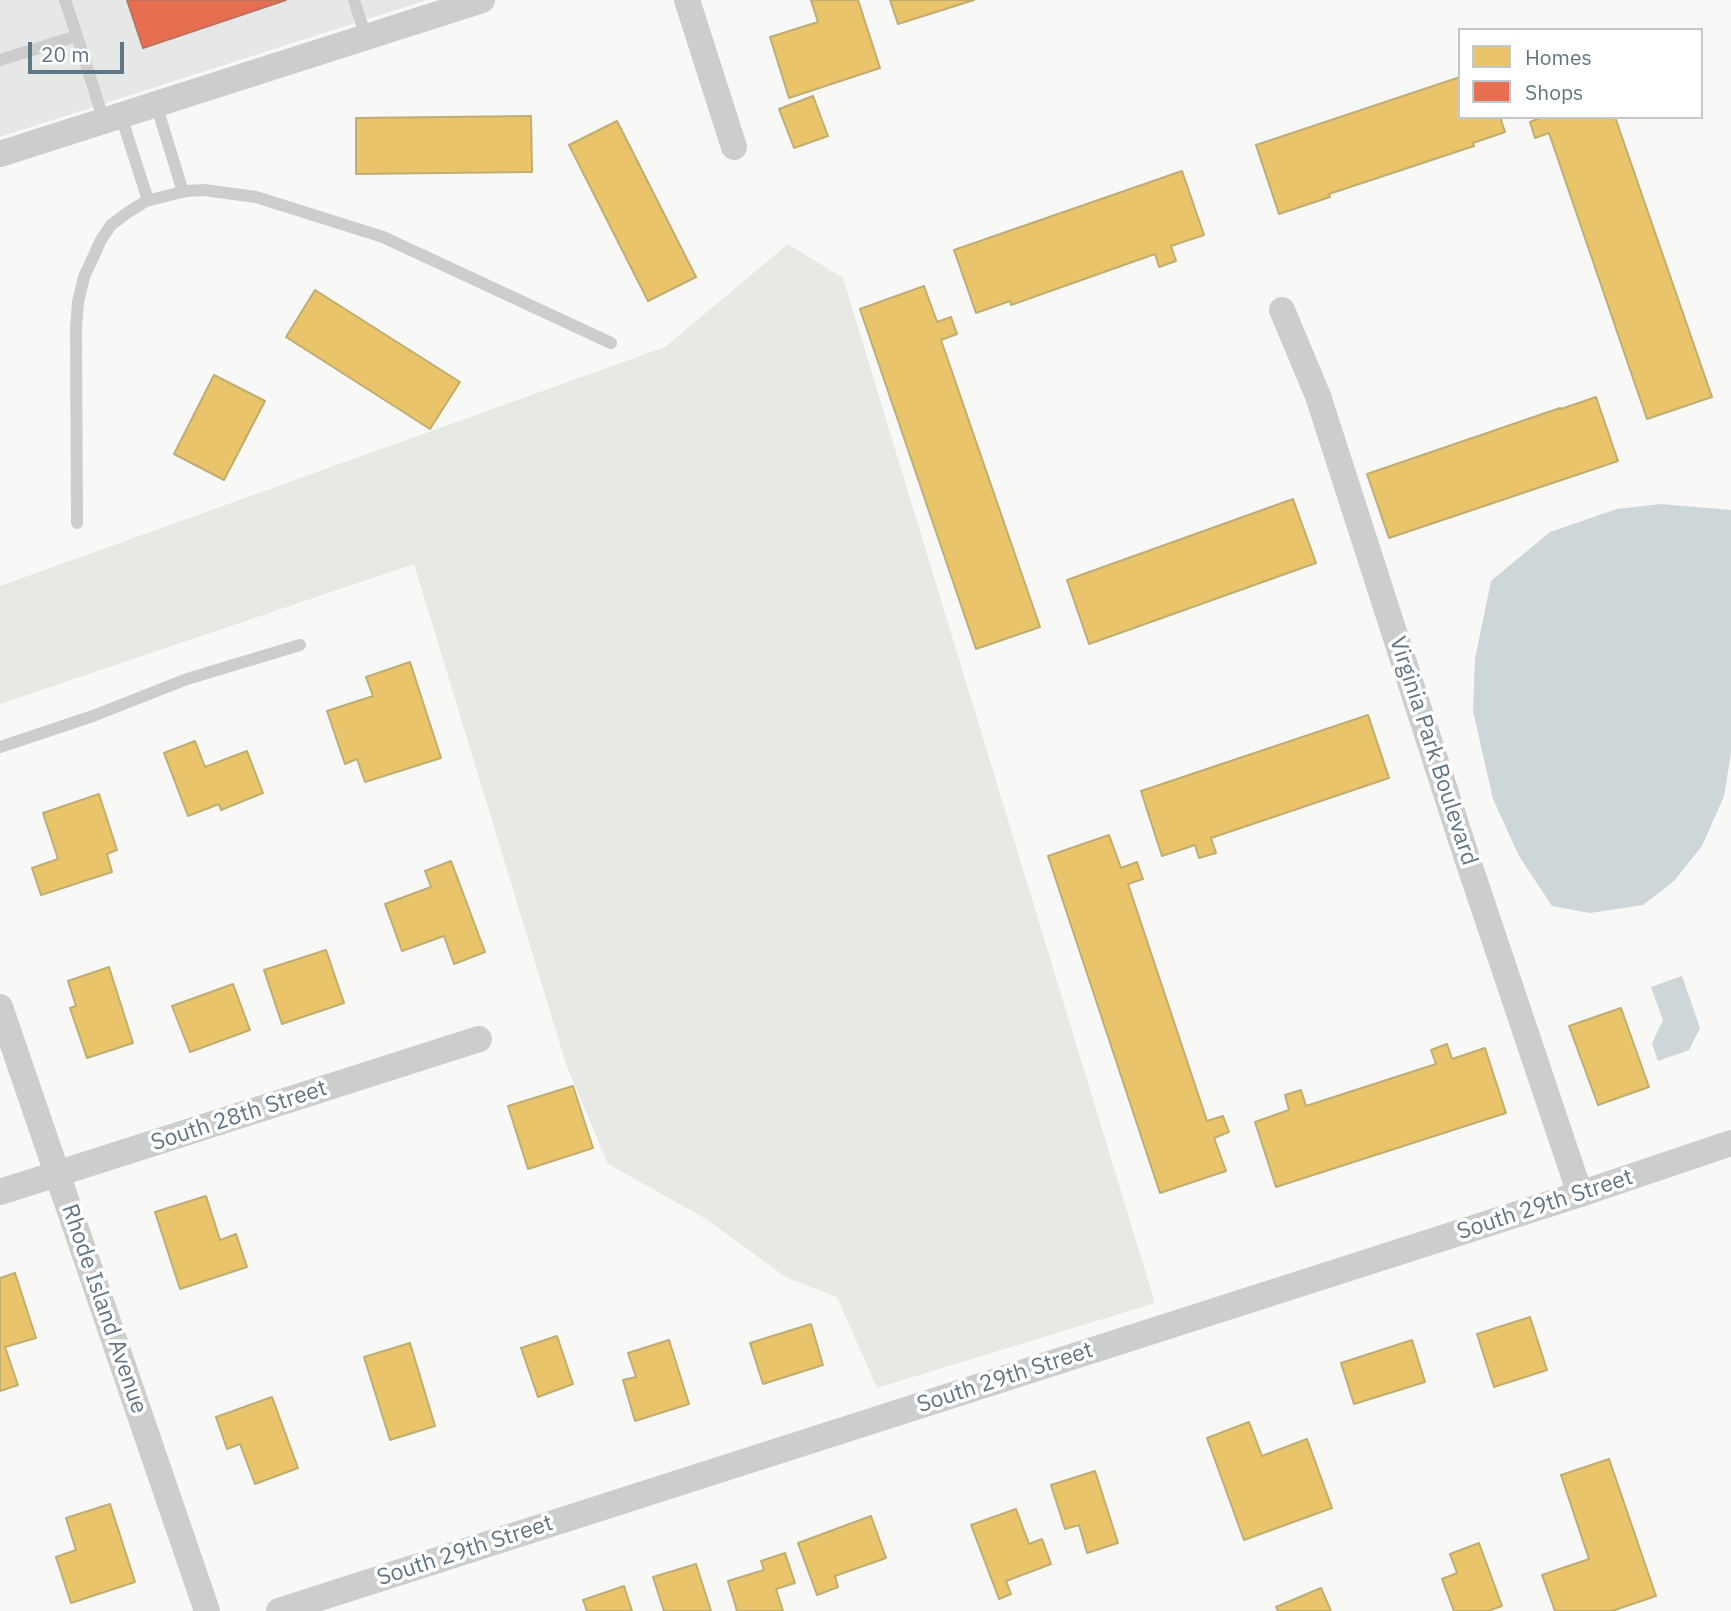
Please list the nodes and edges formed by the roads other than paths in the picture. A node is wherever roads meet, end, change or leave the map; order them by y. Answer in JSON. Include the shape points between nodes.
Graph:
{"nodes":[{"id":1,"x":65,"y":0,"type":"edge"},
{"id":2,"x":354,"y":0,"type":"edge"},
{"id":3,"x":482,"y":0,"type":"edge"},
{"id":4,"x":687,"y":0,"type":"edge"},
{"id":5,"x":77,"y":36,"type":"junction"},
{"id":6,"x":366,"y":37,"type":"junction"},
{"id":7,"x":0,"y":60,"type":"edge"},
{"id":8,"x":156,"y":104,"type":"junction"},
{"id":9,"x":112,"y":118,"type":"junction"},
{"id":10,"x":734,"y":147,"type":"dead end"},
{"id":11,"x":0,"y":154,"type":"edge"},
{"id":12,"x":183,"y":192,"type":"junction"},
{"id":13,"x":148,"y":200,"type":"junction"},
{"id":14,"x":1282,"y":310,"type":"dead end"},
{"id":15,"x":611,"y":343,"type":"dead end"},
{"id":16,"x":77,"y":523,"type":"dead end"},
{"id":17,"x":300,"y":645,"type":"dead end"},
{"id":18,"x":0,"y":747,"type":"edge"},
{"id":19,"x":0,"y":1007,"type":"edge"},
{"id":20,"x":479,"y":1039,"type":"dead end"},
{"id":21,"x":1731,"y":1143,"type":"edge"},
{"id":22,"x":58,"y":1174,"type":"junction"},
{"id":23,"x":0,"y":1192,"type":"edge"},
{"id":24,"x":1580,"y":1194,"type":"junction"},
{"id":25,"x":207,"y":1611,"type":"edge"},
{"id":26,"x":279,"y":1611,"type":"edge"}],
"edges":[{"from":1,"to":5,"type":"lane"},
{"from":2,"to":6,"type":"lane"},
{"from":3,"to":6,"type":"street"},
{"from":4,"to":10,"type":"street"},
{"from":5,"to":7,"type":"lane"},
{"from":5,"to":9,"type":"lane"},
{"from":6,"to":8,"type":"street"},
{"from":8,"to":9,"type":"street"},
{"from":8,"to":12,"type":"lane"},
{"from":9,"to":11,"type":"street"},
{"from":9,"to":13,"type":"lane"},
{"from":12,"to":13,"type":"lane"},
{"from":12,"to":15,"type":"lane","via":[[256,197],[383,237]]},
{"from":13,"to":16,"type":"lane","via":[[111,225],[84,277],[78,302]]},
{"from":14,"to":24,"type":"street","name":"Virginia Park Boulevard","via":[[1318,396]]},
{"from":17,"to":18,"type":"lane","via":[[187,678]]},
{"from":19,"to":22,"type":"street","name":"Rhode Island Avenue"},
{"from":20,"to":22,"type":"street","name":"South 28th Street"},
{"from":21,"to":24,"type":"street","name":"South 29th Street"},
{"from":22,"to":23,"type":"street","name":"South 28th Street"},
{"from":22,"to":25,"type":"street","name":"Rhode Island Avenue"},
{"from":24,"to":26,"type":"street","name":"South 29th Street"}]}
